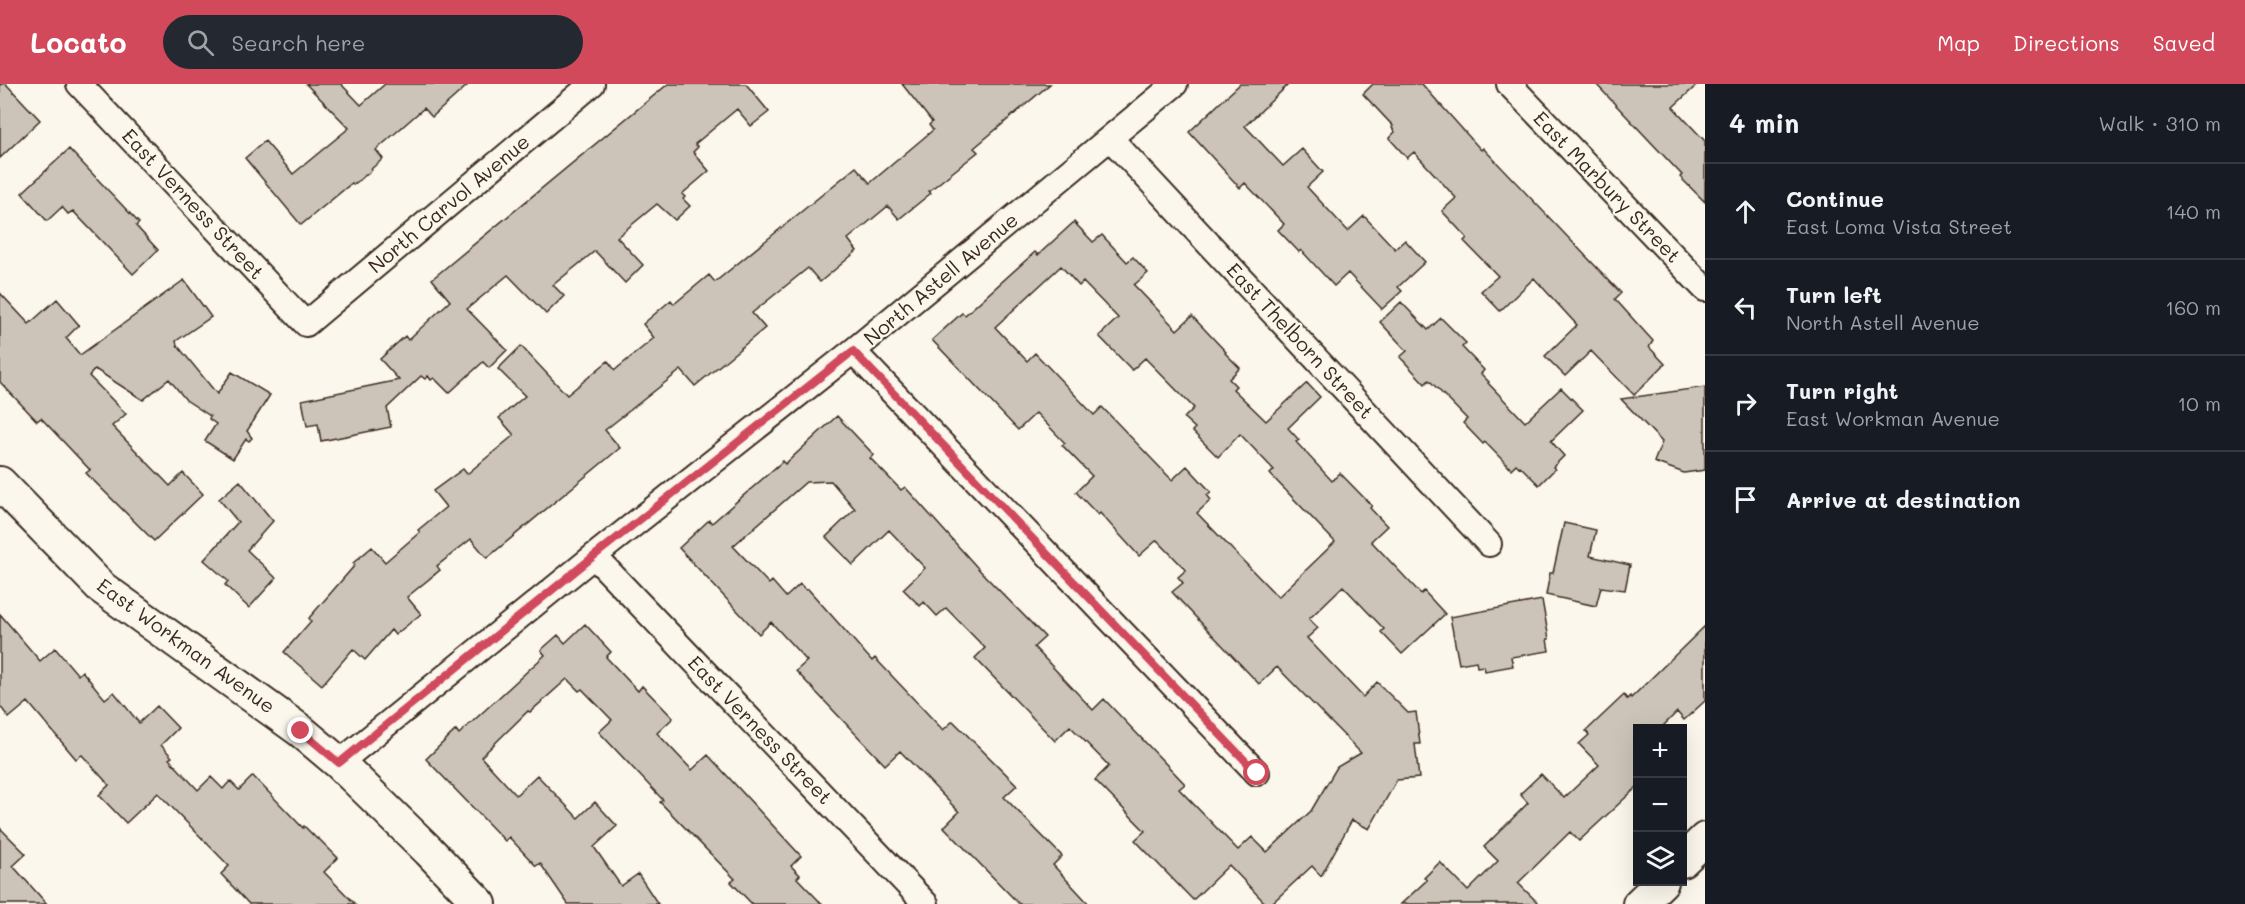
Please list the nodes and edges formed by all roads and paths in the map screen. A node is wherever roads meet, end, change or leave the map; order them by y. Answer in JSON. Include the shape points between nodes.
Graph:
{"nodes":[{"id":1,"x":79,"y":84,"type":"edge"},
{"id":2,"x":592,"y":84,"type":"edge"},
{"id":3,"x":1175,"y":84,"type":"edge"},
{"id":4,"x":1509,"y":84,"type":"edge"},
{"id":5,"x":1110,"y":138,"type":"junction"},
{"id":6,"x":1705,"y":289,"type":"edge"},
{"id":7,"x":306,"y":324,"type":"joint"},
{"id":8,"x":853,"y":351,"type":"junction"},
{"id":9,"x":0,"y":483,"type":"edge"},
{"id":10,"x":1489,"y":544,"type":"dead end"},
{"id":11,"x":594,"y":556,"type":"junction"},
{"id":12,"x":339,"y":763,"type":"junction"},
{"id":13,"x":1257,"y":773,"type":"dead end"},
{"id":14,"x":1705,"y":839,"type":"edge"},
{"id":15,"x":1687,"y":857,"type":"edge"},
{"id":16,"x":1658,"y":886,"type":"edge"},
{"id":17,"x":480,"y":904,"type":"edge"},
{"id":18,"x":926,"y":904,"type":"edge"},
{"id":19,"x":1639,"y":904,"type":"edge"}],
"edges":[{"from":1,"to":7,"type":"street","name":"East Verness Street"},
{"from":2,"to":7,"type":"street","name":"North Carvol Avenue"},
{"from":3,"to":5,"type":"street","name":"North Astell Avenue"},
{"from":4,"to":6,"type":"street","name":"East Marbury Street"},
{"from":5,"to":8,"type":"street","name":"North Astell Avenue"},
{"from":5,"to":10,"type":"street","name":"East Thelborn Street"},
{"from":8,"to":11,"type":"street","name":"North Astell Avenue"},
{"from":8,"to":13,"type":"street"},
{"from":9,"to":12,"type":"street","name":"East Workman Avenue","via":[[102,588],[301,731]]},
{"from":11,"to":12,"type":"street","name":"North Astell Avenue"},
{"from":11,"to":18,"type":"street","name":"East Verness Street"},
{"from":12,"to":17,"type":"street","name":"East Workman Avenue"},
{"from":14,"to":15,"type":"street"},
{"from":16,"to":19,"type":"street"}]}
